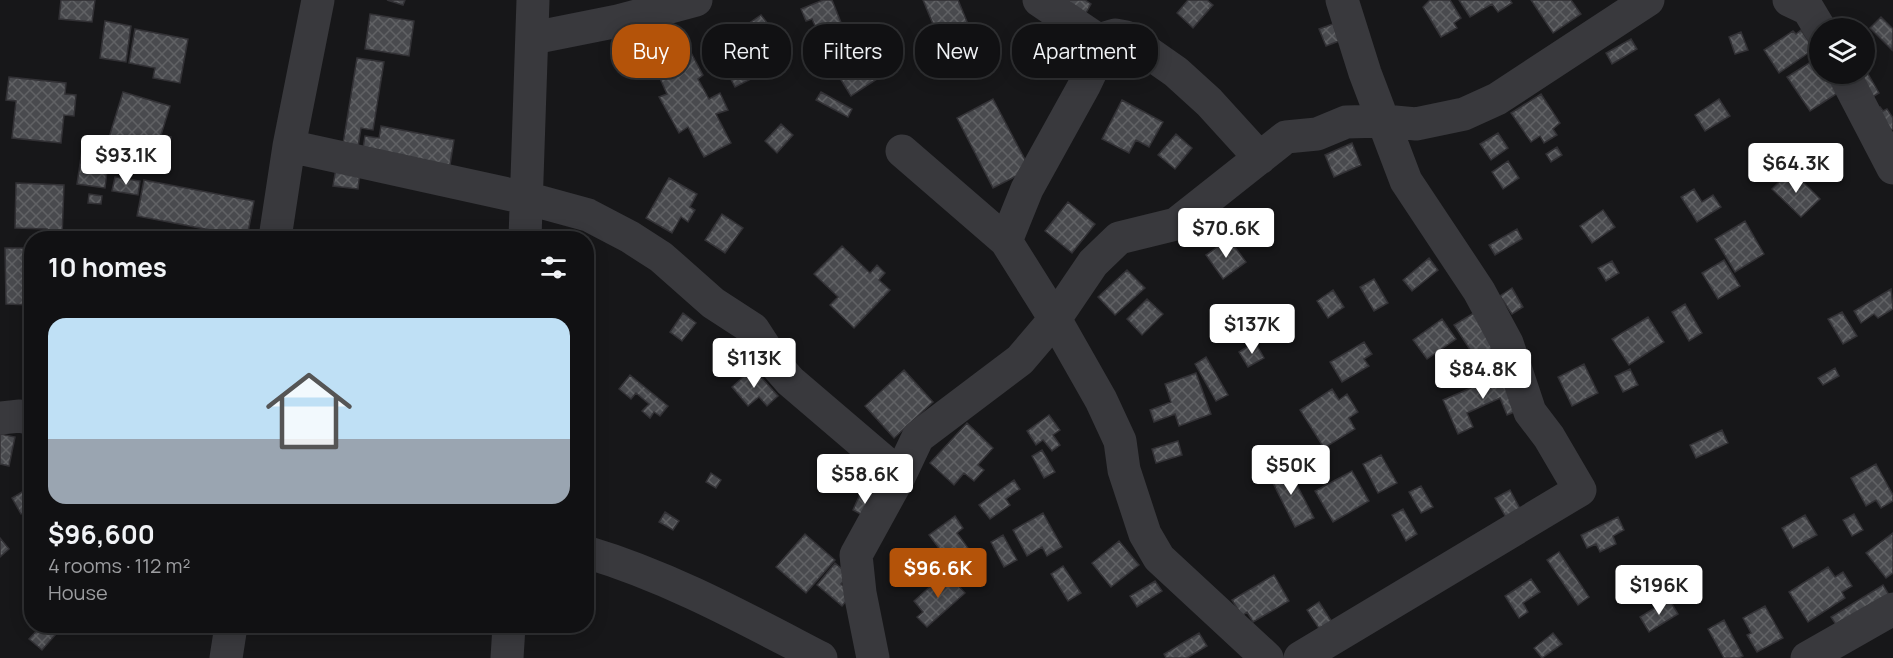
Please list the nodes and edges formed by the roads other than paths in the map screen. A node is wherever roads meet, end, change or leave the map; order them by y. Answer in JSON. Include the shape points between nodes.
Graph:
{"nodes":[{"id":1,"x":318,"y":0,"type":"edge"},
{"id":2,"x":533,"y":0,"type":"edge"},
{"id":3,"x":696,"y":0,"type":"edge"},
{"id":4,"x":1039,"y":0,"type":"edge"},
{"id":5,"x":1342,"y":0,"type":"edge"},
{"id":6,"x":1648,"y":0,"type":"edge"},
{"id":7,"x":1789,"y":0,"type":"edge"},
{"id":8,"x":1813,"y":18,"type":"edge"},
{"id":9,"x":1074,"y":24,"type":"edge"},
{"id":10,"x":533,"y":38,"type":"junction"},
{"id":11,"x":1158,"y":59,"type":"edge"},
{"id":12,"x":1088,"y":78,"type":"edge"},
{"id":13,"x":1849,"y":84,"type":"edge"},
{"id":14,"x":1384,"y":121,"type":"junction"},
{"id":15,"x":289,"y":146,"type":"junction"},
{"id":16,"x":902,"y":151,"type":"dead end"},
{"id":17,"x":1260,"y":158,"type":"junction"},
{"id":18,"x":1893,"y":168,"type":"edge"},
{"id":19,"x":526,"y":198,"type":"junction"},
{"id":20,"x":276,"y":231,"type":"edge"},
{"id":21,"x":525,"y":231,"type":"edge"},
{"id":22,"x":1006,"y":241,"type":"junction"},
{"id":23,"x":1054,"y":319,"type":"junction"},
{"id":24,"x":24,"y":417,"type":"edge"},
{"id":25,"x":0,"y":418,"type":"edge"},
{"id":26,"x":900,"y":476,"type":"junction"},
{"id":27,"x":594,"y":555,"type":"edge"},
{"id":28,"x":1893,"y":609,"type":"edge"},
{"id":29,"x":230,"y":633,"type":"edge"},
{"id":30,"x":509,"y":633,"type":"edge"},
{"id":31,"x":226,"y":658,"type":"edge"},
{"id":32,"x":507,"y":658,"type":"edge"},
{"id":33,"x":821,"y":658,"type":"edge"},
{"id":34,"x":873,"y":658,"type":"edge"},
{"id":35,"x":1267,"y":658,"type":"edge"},
{"id":36,"x":1300,"y":658,"type":"edge"},
{"id":37,"x":1807,"y":658,"type":"edge"}],
"edges":[{"from":1,"to":15,"type":"street"},
{"from":2,"to":10,"type":"street"},
{"from":3,"to":10,"type":"street"},
{"from":4,"to":9,"type":"street"},
{"from":5,"to":14,"type":"street"},
{"from":6,"to":14,"type":"street","via":[[1497,99],[1464,114],[1416,124]]},
{"from":7,"to":8,"type":"street","via":[[1808,9]]},
{"from":10,"to":19,"type":"street"},
{"from":11,"to":17,"type":"street","via":[[1209,102]]},
{"from":12,"to":22,"type":"street","via":[[1027,189]]},
{"from":13,"to":18,"type":"street"},
{"from":14,"to":17,"type":"street","via":[[1346,122],[1317,134],[1286,137]]},
{"from":14,"to":36,"type":"street","via":[[1406,181],[1479,291],[1507,343],[1530,412],[1581,490]]},
{"from":15,"to":19,"type":"street"},
{"from":15,"to":20,"type":"street"},
{"from":16,"to":22,"type":"street"},
{"from":17,"to":23,"type":"street","via":[[1176,224],[1119,238],[1093,263]]},
{"from":19,"to":21,"type":"street"},
{"from":19,"to":26,"type":"street","via":[[588,215],[661,257],[713,303],[753,329],[790,381]]},
{"from":22,"to":23,"type":"street"},
{"from":23,"to":26,"type":"street","via":[[1020,360],[918,437]]},
{"from":23,"to":35,"type":"street","via":[[1120,441],[1124,470],[1145,534],[1159,558]]},
{"from":24,"to":25,"type":"street"},
{"from":26,"to":34,"type":"street","via":[[856,555]]},
{"from":27,"to":33,"type":"street","via":[[703,596]]},
{"from":28,"to":37,"type":"street"},
{"from":29,"to":31,"type":"street"},
{"from":30,"to":32,"type":"street"}]}
